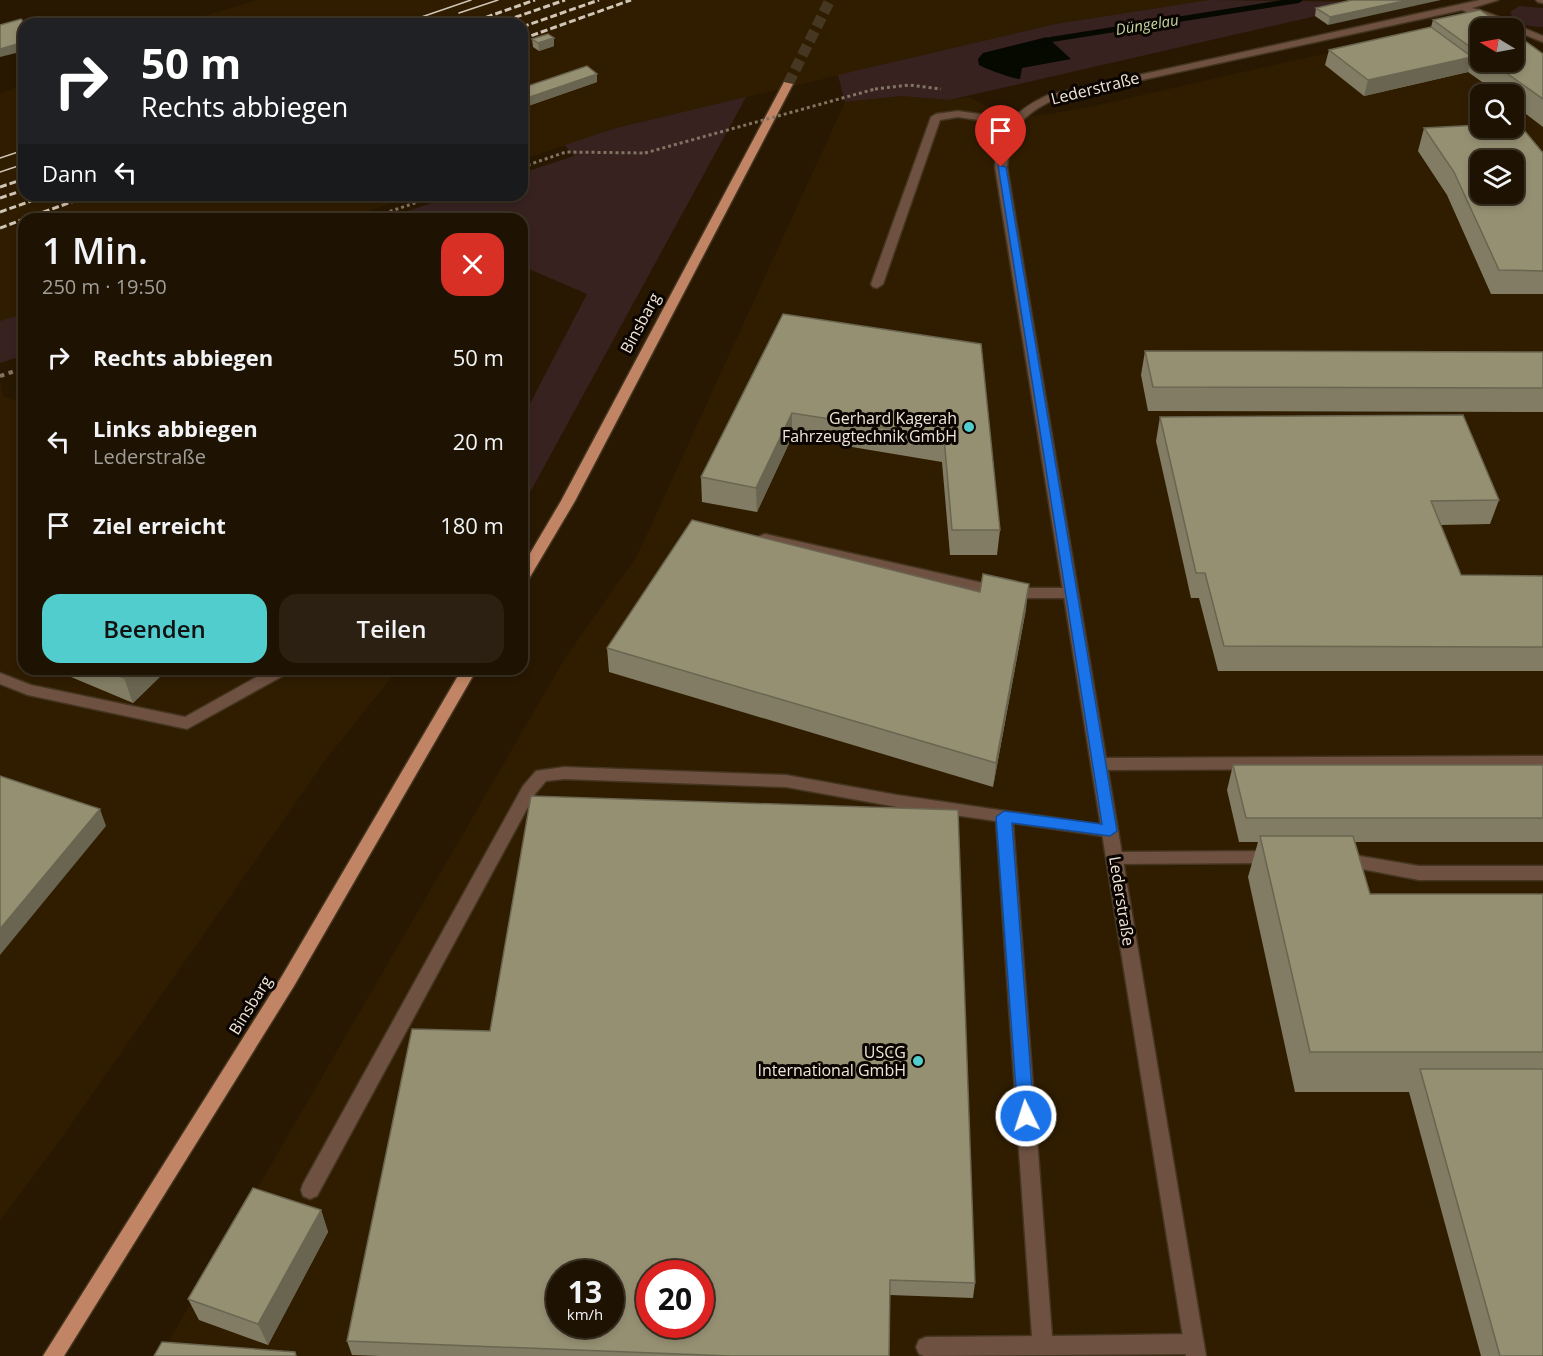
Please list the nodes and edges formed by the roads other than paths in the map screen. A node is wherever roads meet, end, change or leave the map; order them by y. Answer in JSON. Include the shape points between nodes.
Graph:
{"nodes":[{"id":1,"x":1493,"y":0,"type":"edge"},
{"id":2,"x":1457,"y":8,"type":"junction"},
{"id":3,"x":1493,"y":18,"type":"edge"},
{"id":4,"x":1524,"y":33,"type":"edge"},
{"id":5,"x":1543,"y":39,"type":"edge"},
{"id":6,"x":788,"y":84,"type":"tunnel mouth"},
{"id":7,"x":1013,"y":122,"type":"junction"},
{"id":8,"x":877,"y":284,"type":"dead end"},
{"id":9,"x":747,"y":535,"type":"edge"},
{"id":10,"x":528,"y":569,"type":"edge"},
{"id":11,"x":1071,"y":593,"type":"junction"},
{"id":12,"x":272,"y":675,"type":"edge"},
{"id":13,"x":466,"y":675,"type":"edge"},
{"id":14,"x":0,"y":678,"type":"edge"},
{"id":15,"x":1543,"y":762,"type":"edge"},
{"id":16,"x":1099,"y":764,"type":"junction"},
{"id":17,"x":1004,"y":817,"type":"junction"},
{"id":18,"x":1110,"y":831,"type":"junction"},
{"id":19,"x":1291,"y":857,"type":"edge"},
{"id":20,"x":1114,"y":858,"type":"junction"},
{"id":21,"x":1324,"y":858,"type":"edge"},
{"id":22,"x":1543,"y":873,"type":"edge"},
{"id":23,"x":310,"y":1190,"type":"dead end"},
{"id":24,"x":1043,"y":1346,"type":"junction"},
{"id":25,"x":926,"y":1347,"type":"dead end"},
{"id":26,"x":1195,"y":1350,"type":"edge"},
{"id":27,"x":53,"y":1356,"type":"edge"}],
"edges":[{"from":1,"to":2,"type":"street","name":"Lederstraße"},
{"from":2,"to":3,"type":"street","name":"Lederstraße"},
{"from":2,"to":7,"type":"street","name":"Lederstraße","via":[[1073,90],[1034,105]]},
{"from":4,"to":5,"type":"street","name":"Lederstraße"},
{"from":6,"to":10,"type":"main road","name":"Binsbarg","via":[[568,501]]},
{"from":7,"to":8,"type":"street","via":[[958,114],[936,117]]},
{"from":7,"to":11,"type":"street","name":"Lederstraße","via":[[1006,134],[1001,167]]},
{"from":9,"to":11,"type":"street","via":[[1005,593]]},
{"from":11,"to":16,"type":"street","name":"Lederstraße"},
{"from":12,"to":14,"type":"street","via":[[187,723],[28,690]]},
{"from":13,"to":27,"type":"main road","name":"Binsbarg","via":[[288,981]]},
{"from":15,"to":16,"type":"street"},
{"from":16,"to":18,"type":"street","name":"Lederstraße"},
{"from":17,"to":18,"type":"street"},
{"from":17,"to":23,"type":"street","via":[[786,781],[542,775],[530,790]]},
{"from":17,"to":24,"type":"street"},
{"from":18,"to":20,"type":"street","name":"Lederstraße"},
{"from":19,"to":20,"type":"street"},
{"from":20,"to":26,"type":"street","name":"Lederstraße"},
{"from":21,"to":22,"type":"street","via":[[1419,873]]},
{"from":24,"to":25,"type":"street"},
{"from":24,"to":26,"type":"street"}]}
